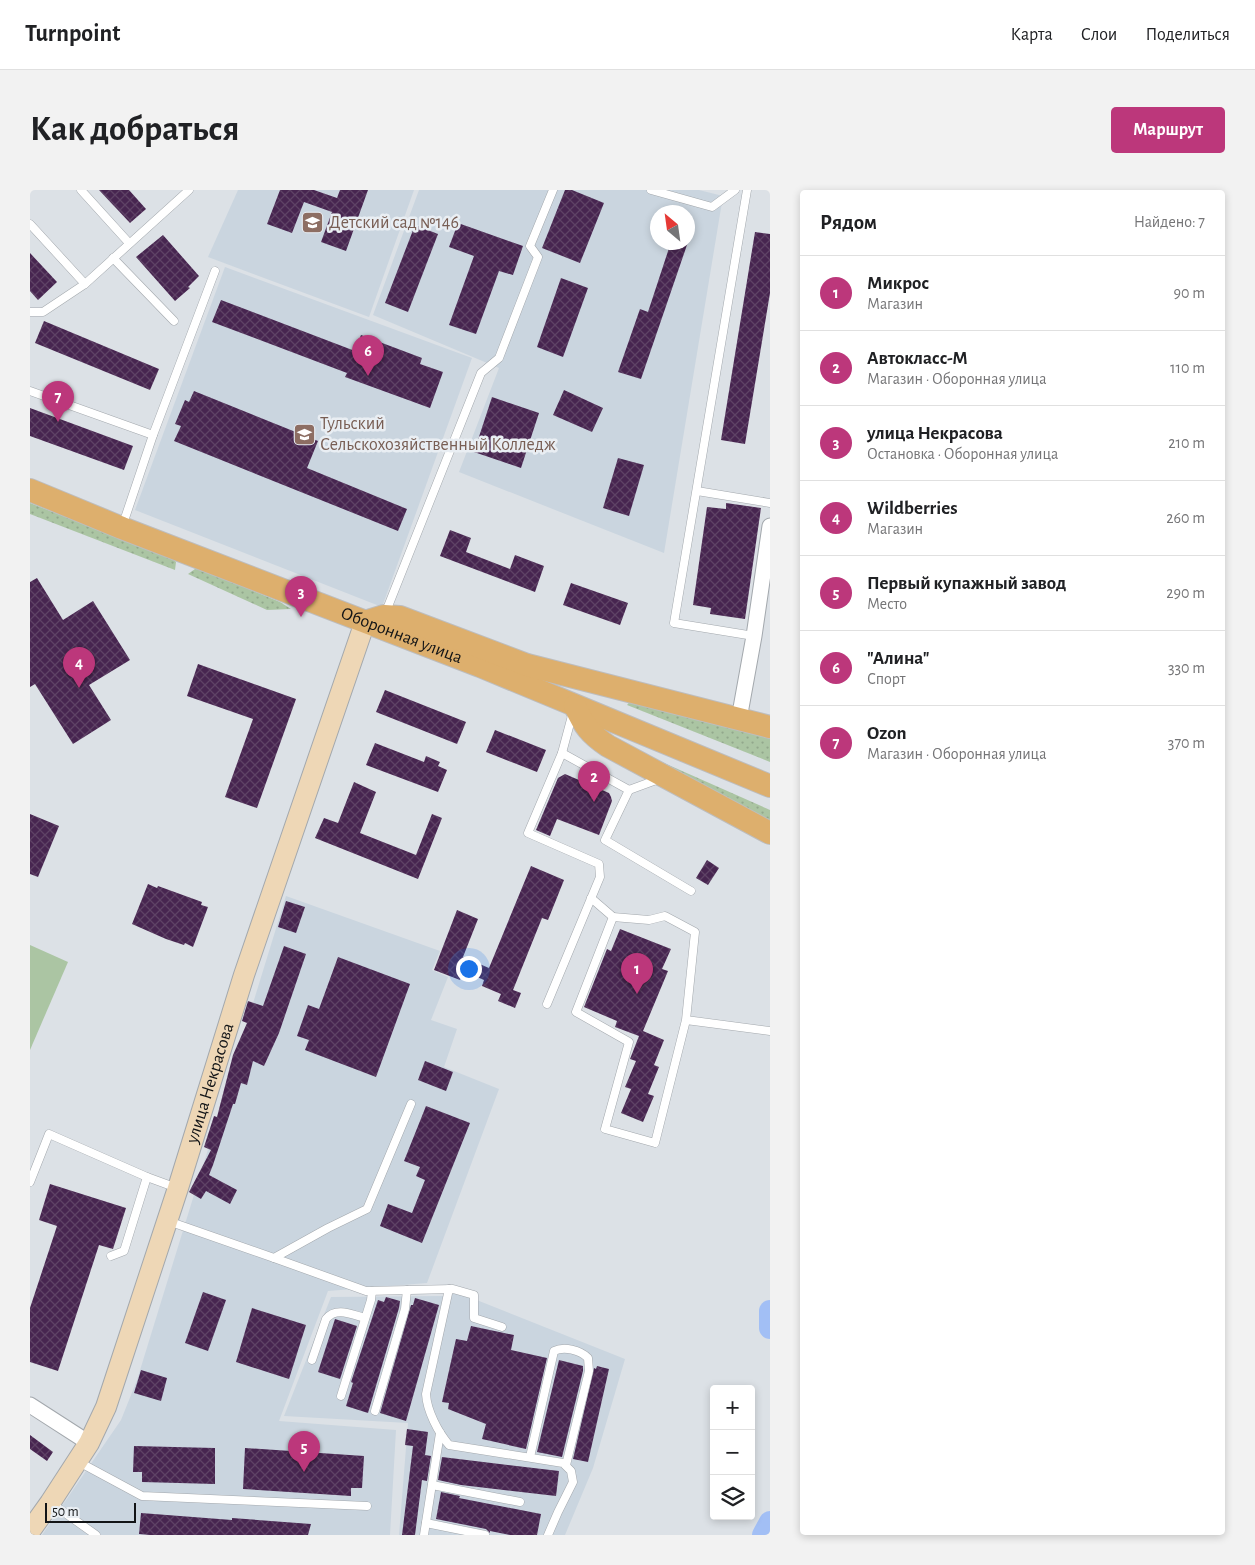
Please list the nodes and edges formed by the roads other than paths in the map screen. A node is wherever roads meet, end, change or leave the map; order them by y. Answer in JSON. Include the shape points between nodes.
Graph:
{"nodes":[{"id":1,"x":81,"y":190,"type":"edge"},
{"id":2,"x":189,"y":190,"type":"edge"},
{"id":3,"x":553,"y":190,"type":"edge"},
{"id":4,"x":651,"y":190,"type":"edge"},
{"id":5,"x":736,"y":190,"type":"edge"},
{"id":6,"x":747,"y":190,"type":"edge"},
{"id":7,"x":30,"y":224,"type":"edge"},
{"id":8,"x":129,"y":243,"type":"junction"},
{"id":9,"x":113,"y":258,"type":"junction"},
{"id":10,"x":215,"y":270,"type":"dead end"},
{"id":11,"x":85,"y":284,"type":"junction"},
{"id":12,"x":30,"y":312,"type":"edge"},
{"id":13,"x":174,"y":321,"type":"dead end"},
{"id":14,"x":30,"y":391,"type":"edge"},
{"id":15,"x":153,"y":435,"type":"junction"},
{"id":16,"x":30,"y":490,"type":"edge"},
{"id":17,"x":697,"y":491,"type":"junction"},
{"id":18,"x":770,"y":503,"type":"edge"},
{"id":19,"x":770,"y":526,"type":"edge"},
{"id":20,"x":122,"y":528,"type":"junction"},
{"id":21,"x":376,"y":622,"type":"junction"},
{"id":22,"x":754,"y":636,"type":"junction"},
{"id":23,"x":527,"y":665,"type":"junction"},
{"id":24,"x":480,"y":666,"type":"junction"},
{"id":25,"x":567,"y":702,"type":"junction"},
{"id":26,"x":738,"y":719,"type":"junction"},
{"id":27,"x":770,"y":727,"type":"edge"},
{"id":28,"x":562,"y":753,"type":"junction"},
{"id":29,"x":664,"y":777,"type":"junction"},
{"id":30,"x":770,"y":786,"type":"edge"},
{"id":31,"x":629,"y":790,"type":"junction"},
{"id":32,"x":770,"y":832,"type":"edge"},
{"id":33,"x":691,"y":891,"type":"dead end"},
{"id":34,"x":591,"y":898,"type":"junction"},
{"id":35,"x":613,"y":917,"type":"junction"},
{"id":36,"x":547,"y":1004,"type":"dead end"},
{"id":37,"x":686,"y":1020,"type":"junction"},
{"id":38,"x":770,"y":1031,"type":"edge"},
{"id":39,"x":412,"y":1104,"type":"dead end"},
{"id":40,"x":147,"y":1177,"type":"junction"},
{"id":41,"x":30,"y":1182,"type":"edge"},
{"id":42,"x":178,"y":1188,"type":"junction"},
{"id":43,"x":168,"y":1221,"type":"junction"},
{"id":44,"x":111,"y":1256,"type":"dead end"},
{"id":45,"x":274,"y":1258,"type":"junction"},
{"id":46,"x":449,"y":1289,"type":"junction"},
{"id":47,"x":406,"y":1290,"type":"junction"},
{"id":48,"x":372,"y":1291,"type":"junction"},
{"id":49,"x":365,"y":1318,"type":"junction"},
{"id":50,"x":502,"y":1326,"type":"dead end"},
{"id":51,"x":312,"y":1360,"type":"dead end"},
{"id":52,"x":341,"y":1396,"type":"dead end"},
{"id":53,"x":30,"y":1405,"type":"edge"},
{"id":54,"x":375,"y":1411,"type":"dead end"},
{"id":55,"x":440,"y":1433,"type":"junction"},
{"id":56,"x":89,"y":1443,"type":"junction"},
{"id":57,"x":530,"y":1457,"type":"junction"},
{"id":58,"x":78,"y":1461,"type":"junction"},
{"id":59,"x":566,"y":1465,"type":"junction"},
{"id":60,"x":432,"y":1486,"type":"junction"},
{"id":61,"x":520,"y":1502,"type":"dead end"},
{"id":62,"x":50,"y":1503,"type":"junction"},
{"id":63,"x":367,"y":1506,"type":"dead end"},
{"id":64,"x":426,"y":1523,"type":"junction"},
{"id":65,"x":30,"y":1530,"type":"edge"},
{"id":66,"x":96,"y":1535,"type":"edge"},
{"id":67,"x":424,"y":1535,"type":"edge"},
{"id":68,"x":485,"y":1535,"type":"edge"},
{"id":69,"x":548,"y":1535,"type":"edge"}],
"edges":[{"from":1,"to":8,"type":"lane"},
{"from":2,"to":8,"type":"lane"},
{"from":3,"to":21,"type":"lane","via":[[530,246],[538,257],[499,358],[481,373]]},
{"from":4,"to":5,"type":"lane","via":[[712,207]]},
{"from":6,"to":17,"type":"lane"},
{"from":7,"to":11,"type":"lane"},
{"from":8,"to":9,"type":"lane"},
{"from":9,"to":11,"type":"lane"},
{"from":9,"to":13,"type":"lane"},
{"from":10,"to":15,"type":"lane"},
{"from":11,"to":12,"type":"lane","via":[[43,312]]},
{"from":14,"to":15,"type":"lane"},
{"from":15,"to":20,"type":"lane"},
{"from":16,"to":20,"type":"main road","name":"Оборонная улица"},
{"from":17,"to":18,"type":"lane"},
{"from":17,"to":22,"type":"lane","via":[[674,622]]},
{"from":19,"to":22,"type":"street"},
{"from":20,"to":21,"type":"main road","name":"Оборонная улица"},
{"from":21,"to":23,"type":"main road","via":[[400,617]]},
{"from":21,"to":24,"type":"main road","name":"Оборонная улица"},
{"from":21,"to":42,"type":"street","name":"улица Некрасова","via":[[244,975]]},
{"from":22,"to":26,"type":"street"},
{"from":23,"to":24,"type":"main road"},
{"from":23,"to":25,"type":"main road"},
{"from":23,"to":26,"type":"main road"},
{"from":24,"to":25,"type":"main road","name":"Оборонная улица"},
{"from":25,"to":28,"type":"lane"},
{"from":25,"to":29,"type":"main road","via":[[593,736]]},
{"from":25,"to":30,"type":"main road","name":"Оборонная улица"},
{"from":26,"to":27,"type":"main road"},
{"from":28,"to":31,"type":"lane"},
{"from":28,"to":34,"type":"lane","via":[[528,833],[599,864],[600,877]]},
{"from":29,"to":31,"type":"lane"},
{"from":29,"to":32,"type":"main road"},
{"from":31,"to":33,"type":"lane","via":[[605,840]]},
{"from":34,"to":35,"type":"lane"},
{"from":34,"to":36,"type":"lane"},
{"from":35,"to":37,"type":"lane","via":[[648,920],[665,916],[695,932]]},
{"from":35,"to":37,"type":"lane","via":[[576,1012],[630,1042],[605,1129],[655,1144]]},
{"from":37,"to":38,"type":"lane"},
{"from":39,"to":45,"type":"lane","via":[[367,1209]]},
{"from":40,"to":41,"type":"lane","via":[[49,1134]]},
{"from":40,"to":42,"type":"lane"},
{"from":40,"to":44,"type":"lane","via":[[124,1251]]},
{"from":42,"to":43,"type":"street","name":"улица Некрасова"},
{"from":43,"to":45,"type":"lane"},
{"from":43,"to":56,"type":"street","name":"улица Некрасова","via":[[106,1408]]},
{"from":45,"to":48,"type":"lane"},
{"from":46,"to":47,"type":"lane"},
{"from":46,"to":50,"type":"lane","via":[[474,1295],[474,1318]]},
{"from":46,"to":55,"type":"lane","via":[[426,1394]]},
{"from":47,"to":48,"type":"lane"},
{"from":47,"to":54,"type":"lane","via":[[406,1309]]},
{"from":48,"to":49,"type":"lane"},
{"from":49,"to":51,"type":"lane","via":[[340,1312],[329,1315]]},
{"from":49,"to":52,"type":"lane"},
{"from":53,"to":56,"type":"street"},
{"from":55,"to":57,"type":"lane","via":[[449,1445]]},
{"from":55,"to":60,"type":"lane"},
{"from":56,"to":58,"type":"street","name":"улица Некрасова"},
{"from":57,"to":59,"type":"lane"},
{"from":57,"to":59,"type":"lane","via":[[554,1352],[561,1349],[579,1352],[588,1358],[589,1371]]},
{"from":58,"to":62,"type":"street","name":"улица Некрасова"},
{"from":58,"to":63,"type":"lane","via":[[142,1496]]},
{"from":59,"to":69,"type":"lane","via":[[573,1482]]},
{"from":60,"to":61,"type":"lane"},
{"from":60,"to":64,"type":"lane"},
{"from":62,"to":65,"type":"street","name":"улица Некрасова"},
{"from":62,"to":66,"type":"lane"},
{"from":64,"to":67,"type":"lane"},
{"from":64,"to":68,"type":"lane"}]}
